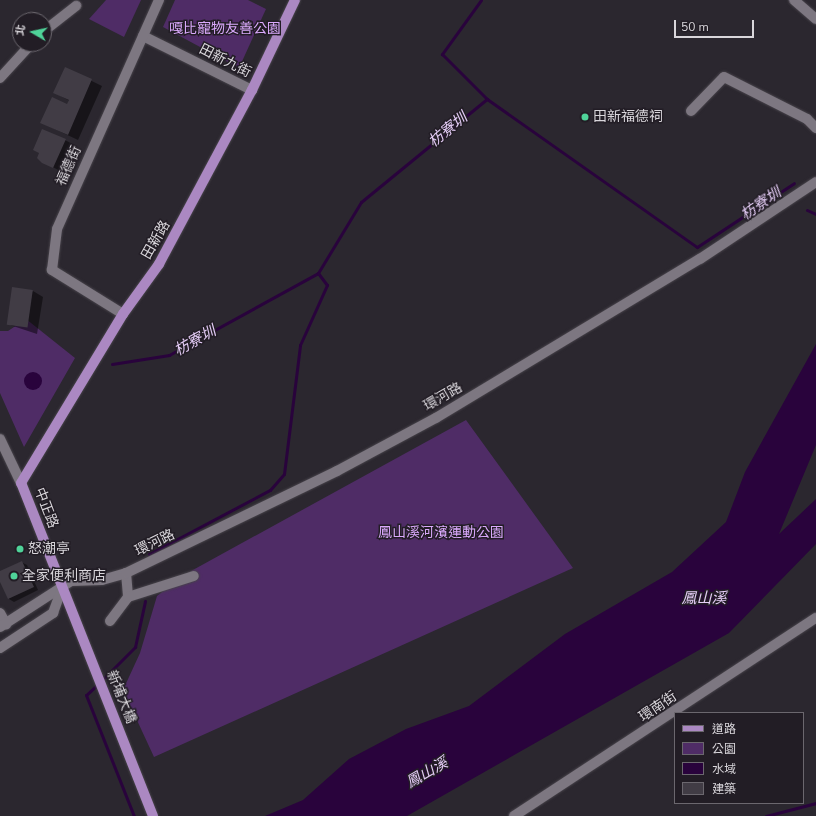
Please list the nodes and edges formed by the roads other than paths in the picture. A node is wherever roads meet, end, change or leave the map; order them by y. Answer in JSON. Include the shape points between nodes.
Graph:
{"nodes":[{"id":1,"x":159,"y":0,"type":"edge"},
{"id":2,"x":295,"y":0,"type":"edge"},
{"id":3,"x":794,"y":0,"type":"edge"},
{"id":4,"x":76,"y":6,"type":"dead end"},
{"id":5,"x":816,"y":19,"type":"edge"},
{"id":6,"x":52,"y":25,"type":"edge"},
{"id":7,"x":143,"y":36,"type":"junction"},
{"id":8,"x":24,"y":52,"type":"edge"},
{"id":9,"x":0,"y":78,"type":"edge"},
{"id":10,"x":252,"y":90,"type":"junction"},
{"id":11,"x":691,"y":111,"type":"dead end"},
{"id":12,"x":816,"y":128,"type":"edge"},
{"id":13,"x":816,"y":182,"type":"edge"},
{"id":14,"x":123,"y":314,"type":"junction"},
{"id":15,"x":0,"y":439,"type":"edge"},
{"id":16,"x":21,"y":483,"type":"junction"},
{"id":17,"x":126,"y":573,"type":"junction"},
{"id":18,"x":194,"y":576,"type":"dead end"},
{"id":19,"x":62,"y":588,"type":"junction"},
{"id":20,"x":128,"y":597,"type":"junction"},
{"id":21,"x":0,"y":613,"type":"edge"},
{"id":22,"x":816,"y":618,"type":"edge"},
{"id":23,"x":110,"y":621,"type":"dead end"},
{"id":24,"x":3,"y":626,"type":"edge"},
{"id":25,"x":0,"y":648,"type":"edge"},
{"id":26,"x":154,"y":816,"type":"edge"},
{"id":27,"x":514,"y":816,"type":"edge"}],
"edges":[{"from":1,"to":7,"type":"street","name":"福德街"},
{"from":2,"to":10,"type":"main road","name":"田新路"},
{"from":3,"to":5,"type":"street"},
{"from":4,"to":6,"type":"street"},
{"from":7,"to":10,"type":"street","name":"田新九街"},
{"from":7,"to":14,"type":"street","name":"福德街","via":[[57,229],[52,270]]},
{"from":8,"to":9,"type":"street"},
{"from":10,"to":14,"type":"main road","name":"田新路","via":[[159,264]]},
{"from":11,"to":12,"type":"street","via":[[724,77],[807,119]]},
{"from":13,"to":17,"type":"street","name":"環河路","via":[[700,259],[436,418],[337,471]]},
{"from":14,"to":16,"type":"main road","name":"田新路"},
{"from":15,"to":16,"type":"street","name":"中正路"},
{"from":16,"to":19,"type":"main road","name":"中正路"},
{"from":17,"to":19,"type":"street","name":"環河路","via":[[102,580],[71,581]]},
{"from":17,"to":20,"type":"street"},
{"from":18,"to":20,"type":"street"},
{"from":19,"to":24,"type":"street","name":"環河路"},
{"from":19,"to":25,"type":"street","via":[[54,613]]},
{"from":19,"to":26,"type":"main road","name":"新埔大橋"},
{"from":20,"to":23,"type":"street"},
{"from":21,"to":24,"type":"street"},
{"from":22,"to":27,"type":"street","name":"環南街"}]}
